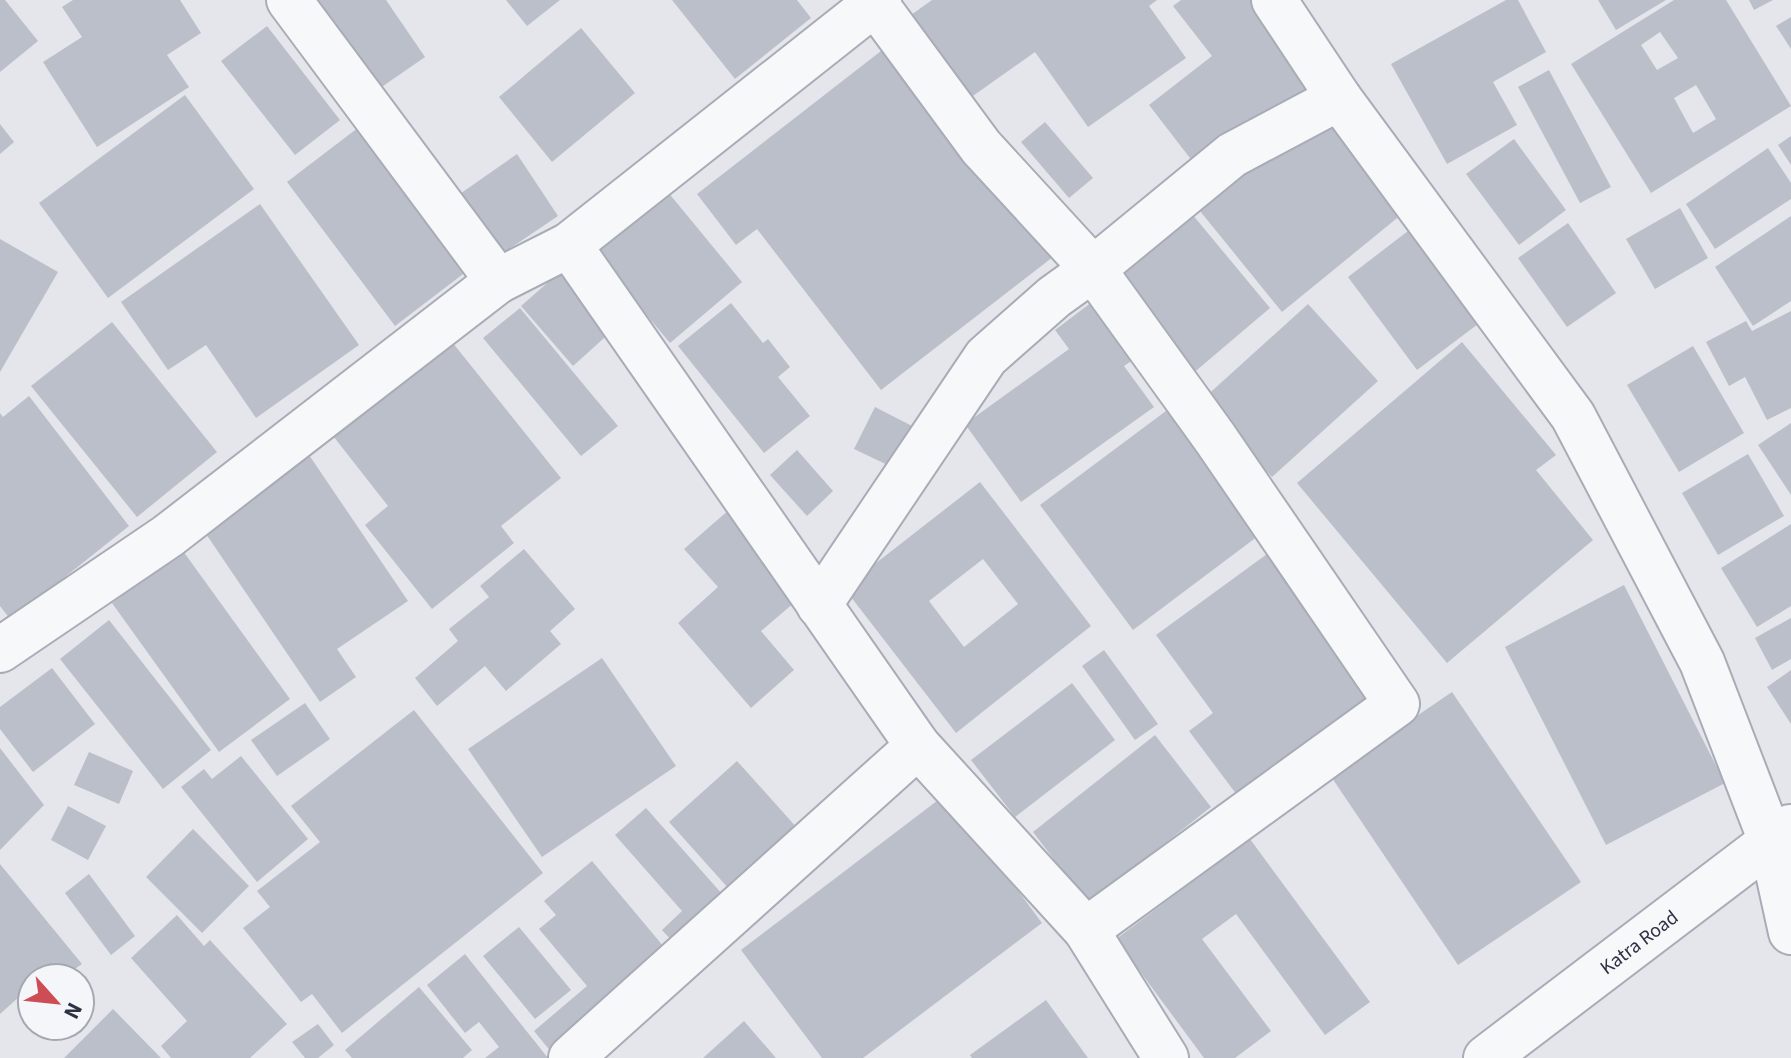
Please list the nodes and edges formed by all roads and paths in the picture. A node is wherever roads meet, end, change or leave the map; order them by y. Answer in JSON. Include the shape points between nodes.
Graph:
{"nodes":[{"id":1,"x":289,"y":0,"type":"edge"},
{"id":2,"x":1274,"y":0,"type":"edge"},
{"id":3,"x":877,"y":2,"type":"edge"},
{"id":4,"x":1339,"y":98,"type":"junction"},
{"id":5,"x":569,"y":245,"type":"junction"},
{"id":6,"x":1093,"y":269,"type":"junction"},
{"id":7,"x":498,"y":281,"type":"junction"},
{"id":8,"x":819,"y":605,"type":"junction"},
{"id":9,"x":0,"y":650,"type":"edge"},
{"id":10,"x":918,"y":746,"type":"junction"},
{"id":11,"x":1781,"y":834,"type":"edge"},
{"id":12,"x":1086,"y":930,"type":"junction"},
{"id":13,"x":1791,"y":932,"type":"edge"},
{"id":14,"x":571,"y":1058,"type":"edge"},
{"id":15,"x":1166,"y":1058,"type":"edge"},
{"id":16,"x":1486,"y":1058,"type":"edge"}],
"edges":[{"from":1,"to":7,"type":"street"},
{"from":2,"to":4,"type":"street"},
{"from":3,"to":5,"type":"street"},
{"from":3,"to":6,"type":"street","via":[[981,147]]},
{"from":4,"to":6,"type":"street","via":[[1232,155]]},
{"from":4,"to":11,"type":"street","via":[[1573,416],[1702,662]]},
{"from":5,"to":7,"type":"street"},
{"from":5,"to":8,"type":"street"},
{"from":6,"to":8,"type":"street","via":[[986,357]]},
{"from":6,"to":12,"type":"street","via":[[1397,704]]},
{"from":7,"to":9,"type":"street","via":[[168,536]]},
{"from":8,"to":10,"type":"street"},
{"from":10,"to":12,"type":"street"},
{"from":10,"to":14,"type":"street"},
{"from":11,"to":13,"type":"street"},
{"from":11,"to":16,"type":"street","name":"Katra Road"},
{"from":12,"to":15,"type":"street"}]}
